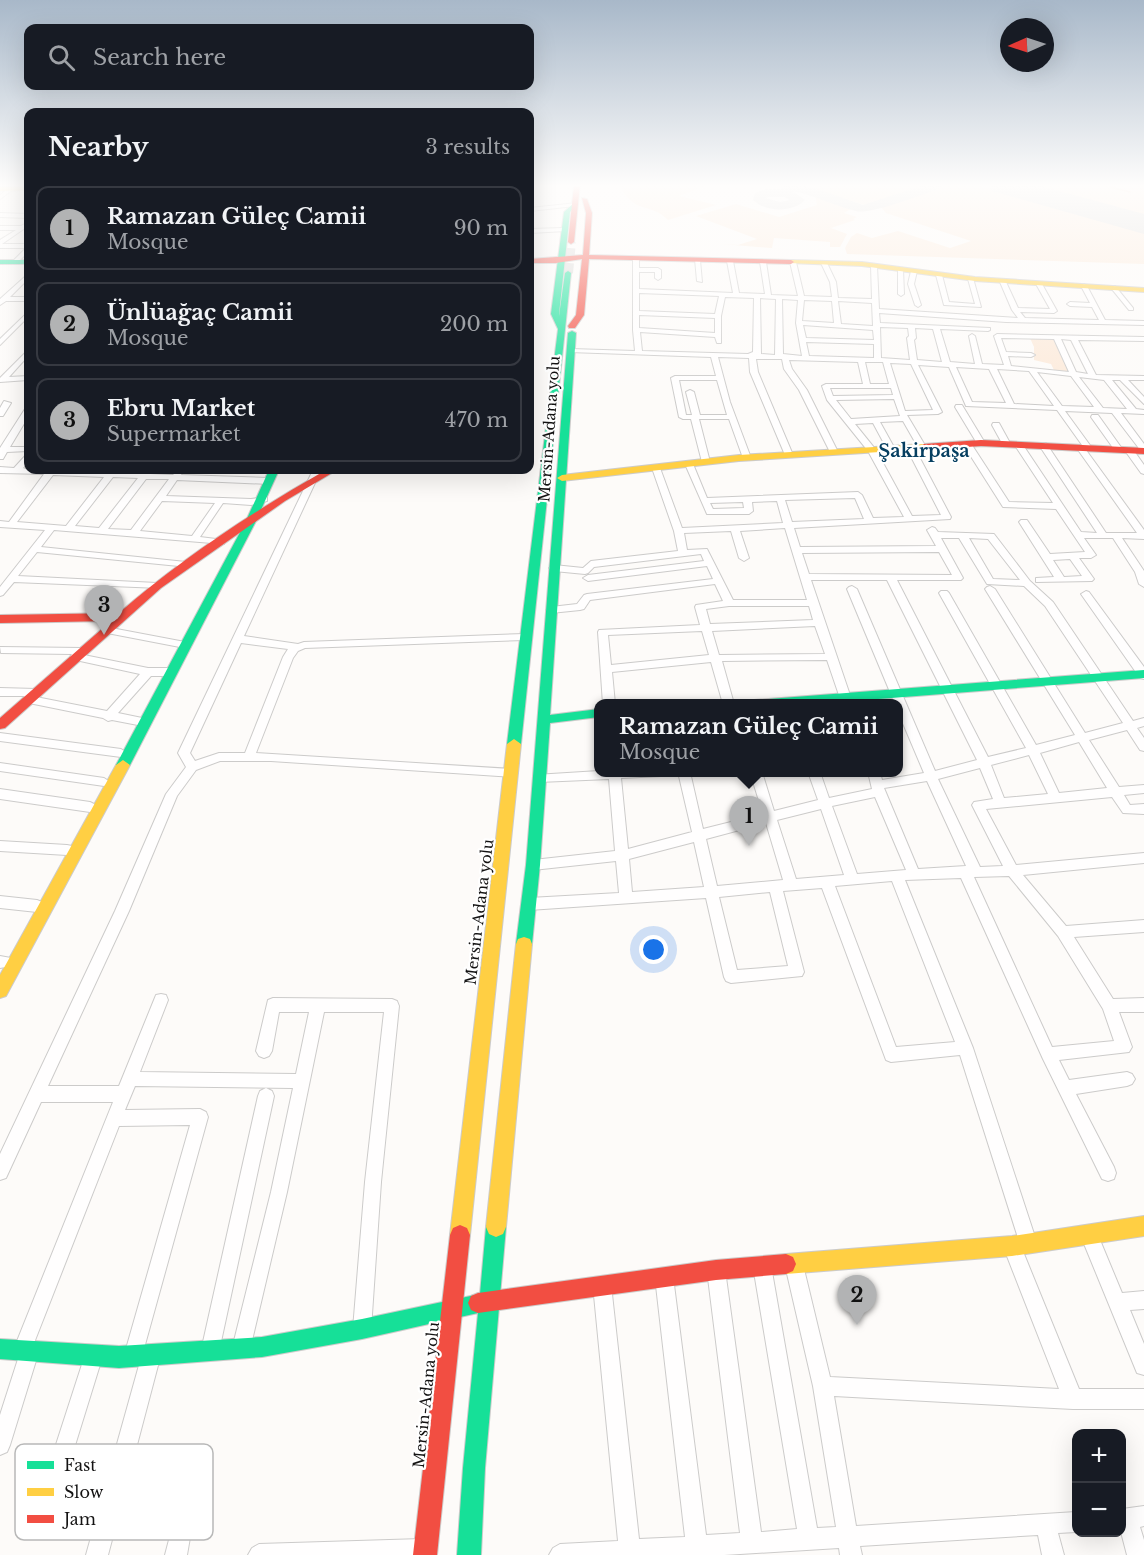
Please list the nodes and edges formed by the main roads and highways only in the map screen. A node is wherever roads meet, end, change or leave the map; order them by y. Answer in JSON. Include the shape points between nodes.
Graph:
{"nodes":[{"id":1,"x":573,"y":258,"type":"tunnel mouth"},
{"id":2,"x":575,"y":258,"type":"tunnel mouth"},
{"id":3,"x":534,"y":261,"type":"edge"},
{"id":4,"x":0,"y":262,"type":"edge"},
{"id":5,"x":22,"y":262,"type":"edge"},
{"id":6,"x":573,"y":264,"type":"junction"},
{"id":7,"x":1144,"y":290,"type":"edge"},
{"id":8,"x":566,"y":327,"type":"junction"},
{"id":9,"x":1144,"y":450,"type":"edge"},
{"id":10,"x":277,"y":474,"type":"edge"},
{"id":11,"x":271,"y":475,"type":"edge"},
{"id":12,"x":314,"y":476,"type":"edge"},
{"id":13,"x":562,"y":478,"type":"junction"},
{"id":14,"x":262,"y":500,"type":"junction"},
{"id":15,"x":252,"y":520,"type":"junction"},
{"id":16,"x":120,"y":617,"type":"junction"},
{"id":17,"x":0,"y":619,"type":"edge"},
{"id":18,"x":1144,"y":674,"type":"edge"},
{"id":19,"x":853,"y":699,"type":"edge"},
{"id":20,"x":594,"y":714,"type":"edge"},
{"id":21,"x":542,"y":720,"type":"junction"},
{"id":22,"x":2,"y":722,"type":"edge"},
{"id":23,"x":143,"y":722,"type":"junction"},
{"id":24,"x":2,"y":966,"type":"edge"},
{"id":25,"x":0,"y":991,"type":"edge"},
{"id":26,"x":1144,"y":1226,"type":"edge"},
{"id":27,"x":490,"y":1300,"type":"junction"},
{"id":28,"x":452,"y":1308,"type":"junction"},
{"id":29,"x":0,"y":1349,"type":"edge"},
{"id":30,"x":426,"y":1552,"type":"edge"},
{"id":31,"x":469,"y":1555,"type":"edge"}],
"edges":[{"from":1,"to":6,"type":"main road"},
{"from":2,"to":6,"type":"main road"},
{"from":3,"to":6,"type":"main road"},
{"from":4,"to":5,"type":"main road"},
{"from":6,"to":7,"type":"main road","via":[[601,259],[636,265],[697,260],[824,263],[1003,282]]},
{"from":6,"to":8,"type":"main road","name":"Mersin-Adana yolu"},
{"from":8,"to":13,"type":"main road","name":"Mersin-Adana yolu","via":[[572,351]]},
{"from":8,"to":28,"type":"main road","name":"Mersin-Adana yolu","via":[[525,637]]},
{"from":9,"to":13,"type":"main road","via":[[981,443],[747,458]]},
{"from":10,"to":14,"type":"main road"},
{"from":11,"to":14,"type":"main road"},
{"from":12,"to":15,"type":"main road"},
{"from":13,"to":21,"type":"main road","name":"Mersin-Adana yolu"},
{"from":14,"to":15,"type":"main road"},
{"from":15,"to":16,"type":"main road","via":[[157,586]]},
{"from":15,"to":23,"type":"main road"},
{"from":16,"to":17,"type":"main road"},
{"from":16,"to":22,"type":"main road"},
{"from":18,"to":19,"type":"main road","via":[[896,692]]},
{"from":20,"to":21,"type":"main road"},
{"from":21,"to":27,"type":"main road","name":"Mersin-Adana yolu","via":[[533,865]]},
{"from":23,"to":24,"type":"main road","via":[[104,782]]},
{"from":23,"to":25,"type":"main road"},
{"from":26,"to":27,"type":"main road","via":[[1020,1244],[716,1270]]},
{"from":27,"to":28,"type":"main road"},
{"from":27,"to":31,"type":"main road","name":"Mersin-Adana yolu"},
{"from":28,"to":29,"type":"main road","via":[[362,1329],[241,1349],[94,1355]]},
{"from":28,"to":30,"type":"main road","name":"Mersin-Adana yolu"}]}
